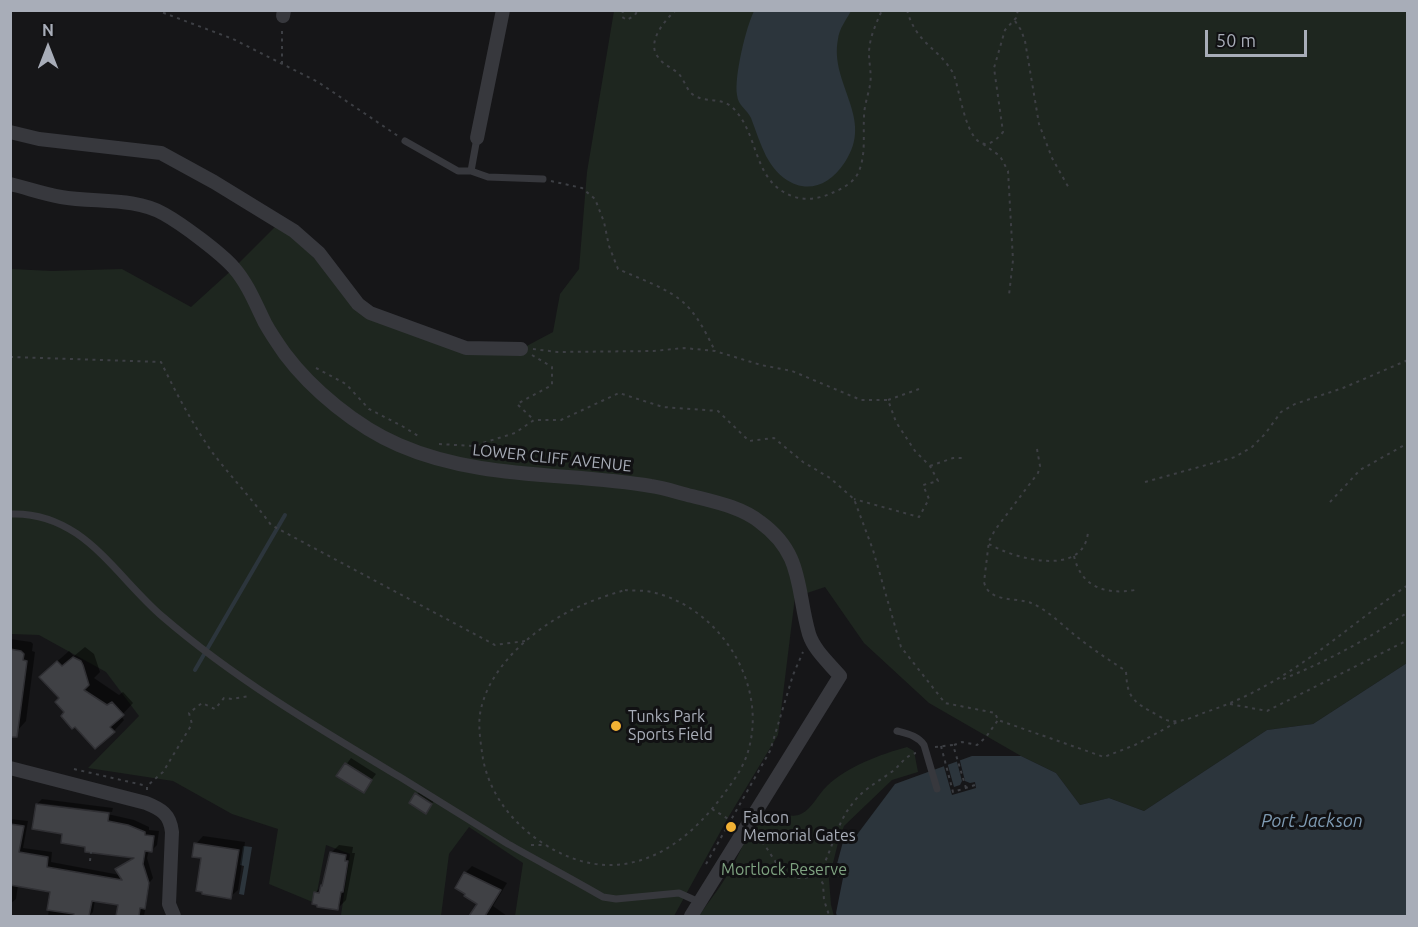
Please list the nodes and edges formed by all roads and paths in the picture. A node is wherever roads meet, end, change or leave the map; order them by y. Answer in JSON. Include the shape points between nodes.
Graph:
{"nodes":[{"id":1,"x":156,"y":10,"type":"edge"},
{"id":2,"x":502,"y":10,"type":"edge"},
{"id":3,"x":623,"y":10,"type":"edge"},
{"id":4,"x":638,"y":10,"type":"edge"},
{"id":5,"x":676,"y":10,"type":"edge"},
{"id":6,"x":882,"y":10,"type":"edge"},
{"id":7,"x":907,"y":10,"type":"edge"},
{"id":8,"x":1018,"y":10,"type":"edge"},
{"id":9,"x":283,"y":13,"type":"edge"},
{"id":10,"x":1014,"y":20,"type":"junction"},
{"id":11,"x":282,"y":64,"type":"junction"},
{"id":12,"x":10,"y":132,"type":"edge"},
{"id":13,"x":477,"y":138,"type":"joint"},
{"id":14,"x":405,"y":141,"type":"joint"},
{"id":15,"x":981,"y":142,"type":"junction"},
{"id":16,"x":471,"y":171,"type":"junction"},
{"id":17,"x":543,"y":179,"type":"joint"},
{"id":18,"x":10,"y":184,"type":"edge"},
{"id":19,"x":1070,"y":190,"type":"dead end"},
{"id":20,"x":1009,"y":296,"type":"dead end"},
{"id":21,"x":522,"y":349,"type":"junction"},
{"id":22,"x":715,"y":351,"type":"junction"},
{"id":23,"x":10,"y":357,"type":"edge"},
{"id":24,"x":1407,"y":360,"type":"edge"},
{"id":25,"x":919,"y":388,"type":"dead end"},
{"id":26,"x":888,"y":400,"type":"junction"},
{"id":27,"x":534,"y":420,"type":"dead end"},
{"id":28,"x":1407,"y":443,"type":"edge"},
{"id":29,"x":1037,"y":449,"type":"dead end"},
{"id":30,"x":963,"y":458,"type":"dead end"},
{"id":31,"x":930,"y":466,"type":"junction"},
{"id":32,"x":1145,"y":482,"type":"dead end"},
{"id":33,"x":854,"y":499,"type":"dead end"},
{"id":34,"x":1330,"y":502,"type":"dead end"},
{"id":35,"x":10,"y":514,"type":"edge"},
{"id":36,"x":1088,"y":532,"type":"dead end"},
{"id":37,"x":989,"y":544,"type":"junction"},
{"id":38,"x":1074,"y":556,"type":"junction"},
{"id":39,"x":1407,"y":585,"type":"edge"},
{"id":40,"x":1135,"y":590,"type":"dead end"},
{"id":41,"x":1407,"y":612,"type":"edge"},
{"id":42,"x":1407,"y":640,"type":"edge"},
{"id":43,"x":528,"y":641,"type":"junction"},
{"id":44,"x":814,"y":645,"type":"junction"},
{"id":45,"x":1278,"y":681,"type":"junction"},
{"id":46,"x":264,"y":692,"type":"junction"},
{"id":47,"x":1230,"y":704,"type":"junction"},
{"id":48,"x":998,"y":720,"type":"dead end"},
{"id":49,"x":897,"y":731,"type":"dead end"},
{"id":50,"x":953,"y":745,"type":"junction"},
{"id":51,"x":941,"y":746,"type":"junction"},
{"id":52,"x":926,"y":750,"type":"junction"},
{"id":53,"x":10,"y":768,"type":"edge"},
{"id":54,"x":74,"y":769,"type":"dead end"},
{"id":55,"x":975,"y":785,"type":"dead end"},
{"id":56,"x":147,"y":786,"type":"junction"},
{"id":57,"x":966,"y":788,"type":"junction"},
{"id":58,"x":937,"y":789,"type":"dead end"},
{"id":59,"x":146,"y":802,"type":"junction"},
{"id":60,"x":712,"y":809,"type":"junction"},
{"id":61,"x":730,"y":820,"type":"junction"},
{"id":62,"x":751,"y":831,"type":"dead end"},
{"id":63,"x":91,"y":852,"type":"dead end"},
{"id":64,"x":90,"y":861,"type":"dead end"},
{"id":65,"x":701,"y":871,"type":"dead end"},
{"id":66,"x":818,"y":875,"type":"junction"},
{"id":67,"x":699,"y":902,"type":"junction"},
{"id":68,"x":829,"y":915,"type":"dead end"},
{"id":69,"x":174,"y":916,"type":"edge"},
{"id":70,"x":691,"y":916,"type":"edge"}],
"edges":[{"from":1,"to":11,"type":"path","via":[[233,39]]},
{"from":2,"to":13,"type":"street"},
{"from":3,"to":4,"type":"path","via":[[622,17],[627,20]]},
{"from":5,"to":6,"type":"path","via":[[657,35],[658,58],[680,75],[696,97],[721,100],[735,110],[770,183],[789,195],[808,199],[834,193],[859,173],[870,84],[870,41]]},
{"from":7,"to":15,"type":"path","via":[[917,34],[953,73],[969,131]]},
{"from":8,"to":10,"type":"path"},
{"from":9,"to":11,"type":"path"},
{"from":10,"to":15,"type":"path","via":[[1005,30],[994,68],[1003,132],[991,142]]},
{"from":10,"to":19,"type":"path","via":[[1025,42],[1040,124],[1052,158]]},
{"from":11,"to":14,"type":"path","via":[[318,82]]},
{"from":12,"to":21,"type":"street","via":[[161,153],[294,231],[319,253],[358,304],[370,313],[466,348]]},
{"from":13,"to":16,"type":"lane"},
{"from":14,"to":16,"type":"lane","via":[[458,171]]},
{"from":15,"to":20,"type":"path","via":[[1000,156],[1008,171],[1013,260]]},
{"from":16,"to":17,"type":"lane","via":[[488,177]]},
{"from":17,"to":22,"type":"path","via":[[582,188],[595,199],[618,269],[685,303]]},
{"from":18,"to":44,"type":"street","name":"LOWER CLIFF AVENUE","via":[[61,197],[145,205],[181,224],[234,268],[266,326],[307,379],[355,420],[394,443],[467,466],[653,486],[728,505],[759,521],[781,540],[795,569]]},
{"from":21,"to":22,"type":"path"},
{"from":21,"to":27,"type":"path","via":[[552,367],[552,385],[517,404]]},
{"from":22,"to":26,"type":"path","via":[[792,370],[861,400]]},
{"from":23,"to":43,"type":"path","via":[[161,362],[184,409],[213,453],[271,525],[495,645]]},
{"from":24,"to":32,"type":"path","via":[[1295,404],[1281,412],[1252,447],[1235,457]]},
{"from":25,"to":26,"type":"path"},
{"from":26,"to":31,"type":"path","via":[[896,422]]},
{"from":28,"to":34,"type":"path","via":[[1360,470]]},
{"from":29,"to":37,"type":"path","via":[[1038,473],[995,530]]},
{"from":30,"to":31,"type":"path"},
{"from":31,"to":33,"type":"path","via":[[938,481],[923,485],[929,499],[919,517]]},
{"from":35,"to":46,"type":"lane","via":[[44,517],[76,532],[161,616]]},
{"from":36,"to":38,"type":"path","via":[[1083,550]]},
{"from":37,"to":38,"type":"path","via":[[1002,552],[1035,560]]},
{"from":37,"to":47,"type":"path","via":[[984,582],[990,593],[1034,604],[1126,671],[1133,701],[1168,721]]},
{"from":38,"to":40,"type":"path","via":[[1077,568],[1101,589]]},
{"from":39,"to":45,"type":"path"},
{"from":41,"to":45,"type":"path","via":[[1358,644]]},
{"from":42,"to":47,"type":"path","via":[[1267,711]]},
{"from":43,"to":60,"type":"path","via":[[566,613],[625,590],[652,592],[686,606],[716,628],[746,676],[753,727],[740,773]]},
{"from":43,"to":60,"type":"path","via":[[492,681],[480,713],[487,777],[497,798],[522,828],[546,845],[584,862],[619,865],[654,857],[686,837]]},
{"from":44,"to":61,"type":"path","via":[[804,649],[770,751]]},
{"from":44,"to":67,"type":"street","name":"LOWER CLIFF AVENUE","via":[[840,676]]},
{"from":45,"to":47,"type":"path"},
{"from":46,"to":56,"type":"path","via":[[224,698],[215,710],[202,703],[189,713],[192,724],[163,772]]},
{"from":46,"to":67,"type":"lane","via":[[508,844],[603,897],[679,893]]},
{"from":48,"to":50,"type":"path","via":[[977,745]]},
{"from":49,"to":52,"type":"lane","via":[[920,739]]},
{"from":50,"to":51,"type":"path"},
{"from":50,"to":57,"type":"path"},
{"from":51,"to":52,"type":"path"},
{"from":51,"to":57,"type":"path","via":[[953,792]]},
{"from":52,"to":58,"type":"lane"},
{"from":52,"to":66,"type":"path","via":[[908,756],[853,803]]},
{"from":53,"to":59,"type":"street"},
{"from":54,"to":56,"type":"path"},
{"from":55,"to":57,"type":"path"},
{"from":56,"to":59,"type":"path"},
{"from":59,"to":69,"type":"street","via":[[163,810],[171,822],[169,904]]},
{"from":60,"to":61,"type":"path"},
{"from":61,"to":65,"type":"path"},
{"from":62,"to":66,"type":"path","via":[[794,879]]},
{"from":63,"to":64,"type":"path"},
{"from":66,"to":68,"type":"path"},
{"from":67,"to":70,"type":"street"}]}
